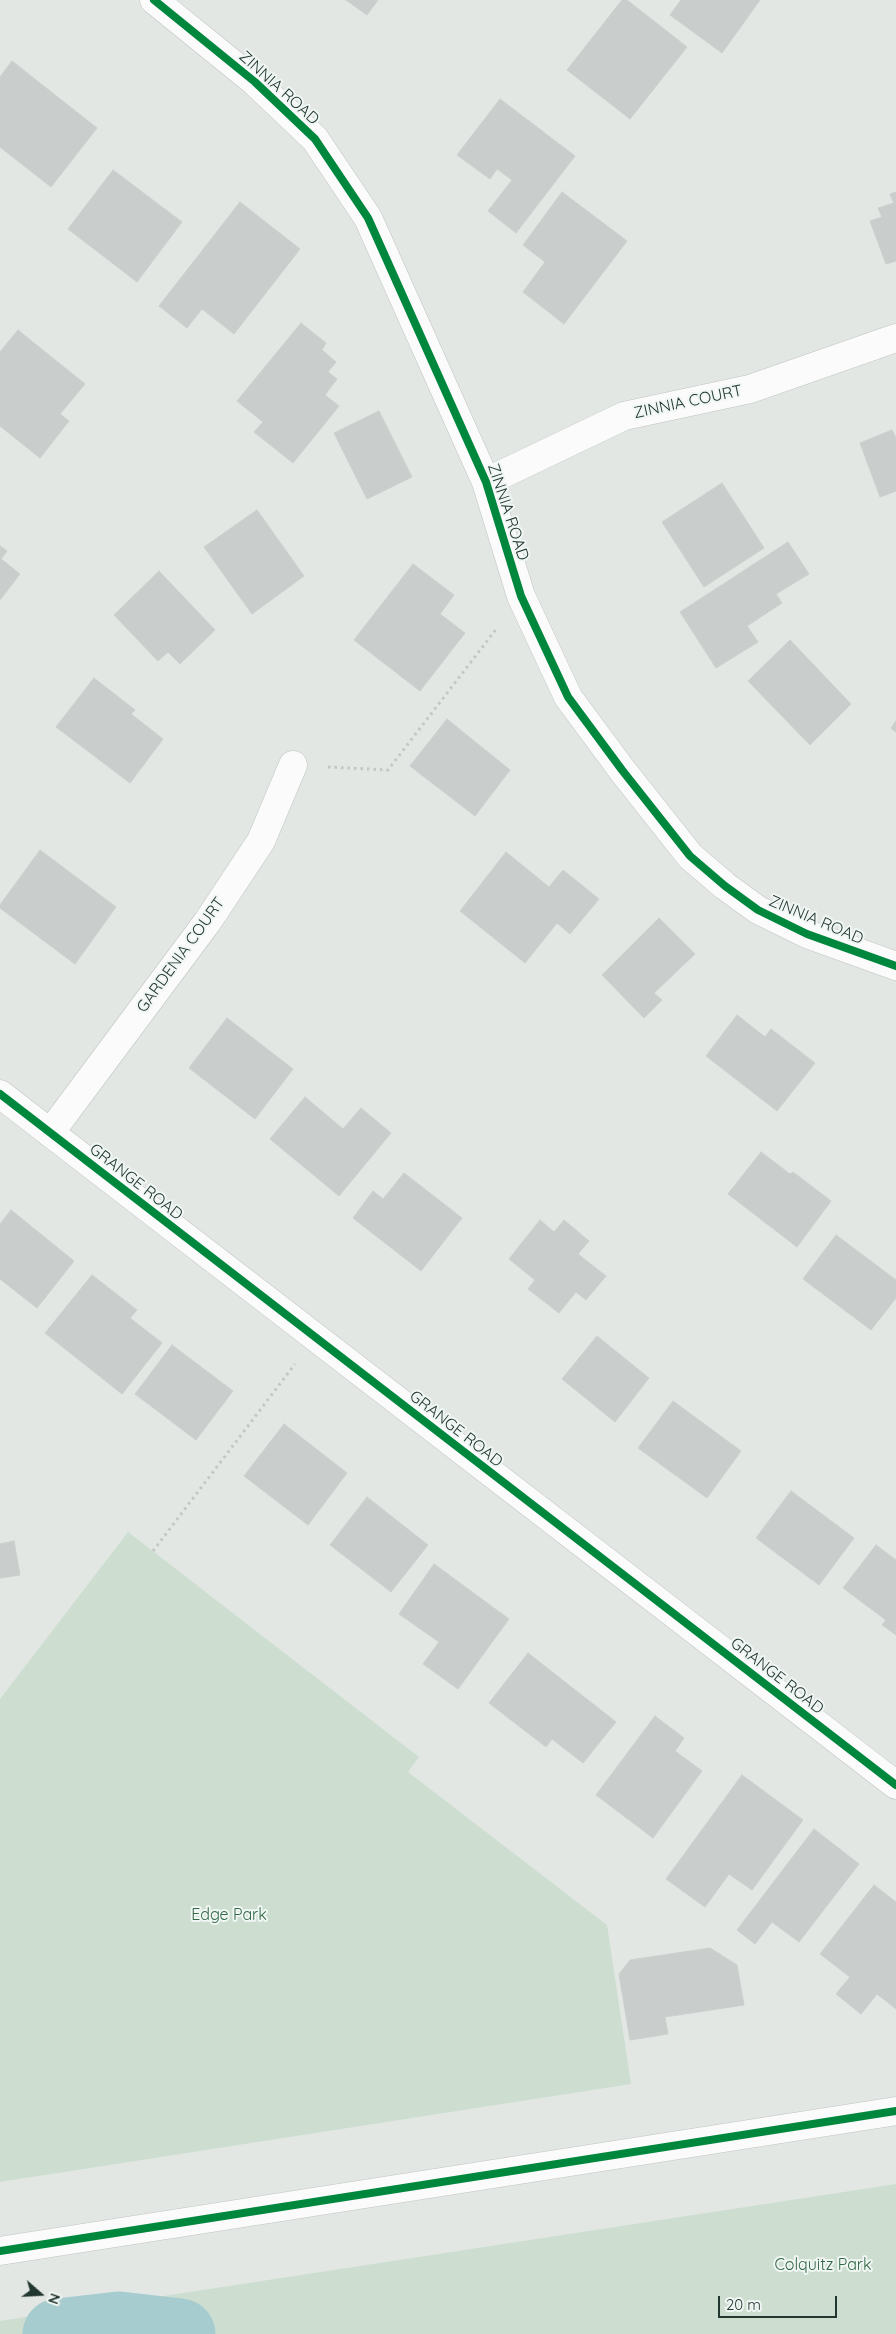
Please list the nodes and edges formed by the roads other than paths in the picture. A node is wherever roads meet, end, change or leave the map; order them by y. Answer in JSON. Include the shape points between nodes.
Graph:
{"nodes":[{"id":1,"x":154,"y":0,"type":"edge"},
{"id":2,"x":896,"y":338,"type":"edge"},
{"id":3,"x":486,"y":482,"type":"junction"},
{"id":4,"x":293,"y":765,"type":"road end"},
{"id":5,"x":896,"y":966,"type":"edge"},
{"id":6,"x":0,"y":1094,"type":"edge"},
{"id":7,"x":50,"y":1133,"type":"junction"},
{"id":8,"x":896,"y":1785,"type":"edge"},
{"id":9,"x":896,"y":2111,"type":"edge"},
{"id":10,"x":0,"y":2250,"type":"edge"}],
"edges":[{"from":1,"to":3,"type":"street","name":"ZINNIA ROAD","via":[[255,82],[315,139],[368,218]]},
{"from":2,"to":3,"type":"street","name":"ZINNIA COURT","via":[[750,388],[624,416]]},
{"from":3,"to":5,"type":"street","name":"ZINNIA ROAD","via":[[521,596],[568,697],[690,856],[758,910],[807,934]]},
{"from":4,"to":7,"type":"street","name":"GARDENIA COURT","via":[[261,842],[208,921]]},
{"from":6,"to":7,"type":"street","name":"GRANGE ROAD"},
{"from":7,"to":8,"type":"street","name":"GRANGE ROAD"},
{"from":9,"to":10,"type":"street"}]}
